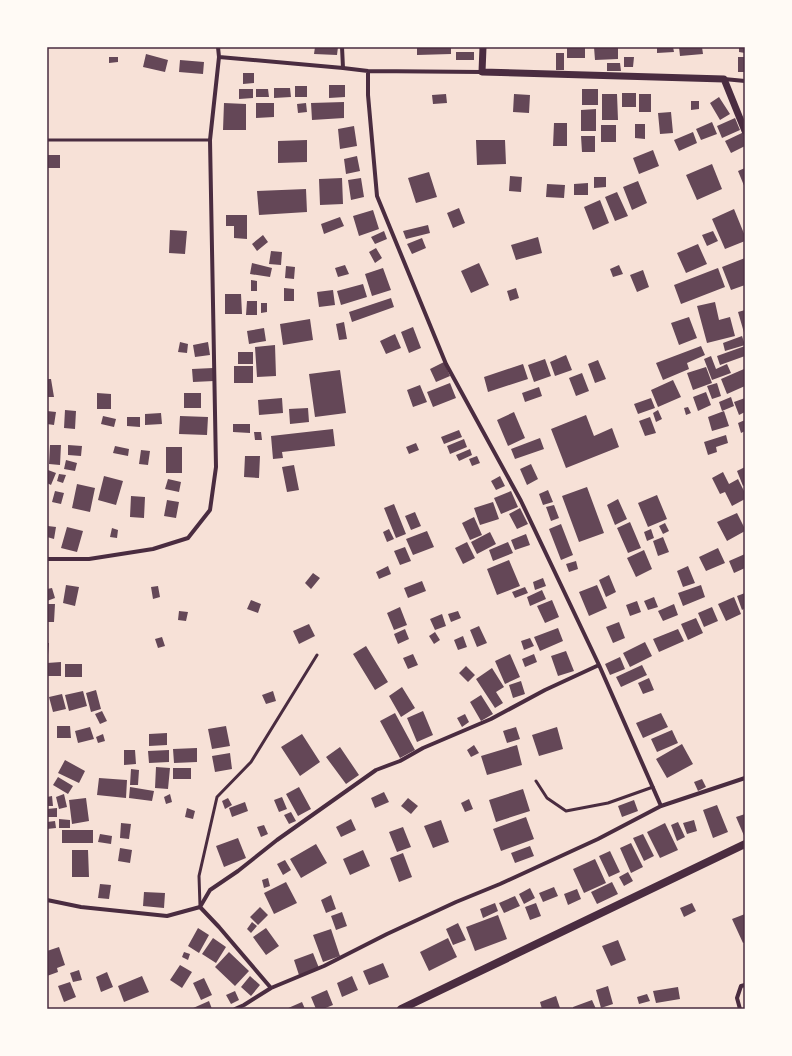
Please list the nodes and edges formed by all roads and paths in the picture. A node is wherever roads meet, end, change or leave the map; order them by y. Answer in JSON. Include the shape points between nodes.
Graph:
{"nodes":[{"id":1,"x":218,"y":47,"type":"edge"},
{"id":2,"x":342,"y":47,"type":"edge"},
{"id":3,"x":483,"y":47,"type":"edge"},
{"id":4,"x":219,"y":58,"type":"junction"},
{"id":5,"x":343,"y":68,"type":"junction"},
{"id":6,"x":368,"y":71,"type":"junction"},
{"id":7,"x":482,"y":72,"type":"junction"},
{"id":8,"x":724,"y":79,"type":"junction"},
{"id":9,"x":745,"y":81,"type":"edge"},
{"id":10,"x":745,"y":130,"type":"edge"},
{"id":11,"x":47,"y":140,"type":"edge"},
{"id":12,"x":210,"y":140,"type":"junction"},
{"id":13,"x":47,"y":560,"type":"edge"},
{"id":14,"x":317,"y":655,"type":"dead end"},
{"id":15,"x":599,"y":665,"type":"junction"},
{"id":16,"x":745,"y":778,"type":"edge"},
{"id":17,"x":536,"y":781,"type":"dead end"},
{"id":18,"x":653,"y":787,"type":"junction"},
{"id":19,"x":662,"y":806,"type":"junction"},
{"id":20,"x":745,"y":844,"type":"edge"},
{"id":21,"x":47,"y":900,"type":"edge"},
{"id":22,"x":200,"y":907,"type":"junction"},
{"id":23,"x":745,"y":985,"type":"edge"},
{"id":24,"x":271,"y":988,"type":"junction"},
{"id":25,"x":235,"y":1009,"type":"edge"},
{"id":26,"x":401,"y":1009,"type":"edge"},
{"id":27,"x":740,"y":1009,"type":"edge"}],
"edges":[{"from":1,"to":4,"type":"street"},
{"from":2,"to":5,"type":"street"},
{"from":3,"to":7,"type":"street"},
{"from":4,"to":5,"type":"street"},
{"from":4,"to":12,"type":"street"},
{"from":5,"to":6,"type":"street"},
{"from":6,"to":7,"type":"street"},
{"from":6,"to":15,"type":"street","via":[[377,196],[446,364],[521,501]]},
{"from":7,"to":8,"type":"street"},
{"from":8,"to":9,"type":"street"},
{"from":8,"to":10,"type":"street"},
{"from":11,"to":12,"type":"lane"},
{"from":12,"to":13,"type":"street","via":[[216,467],[210,510],[188,538],[153,550],[90,559]]},
{"from":14,"to":22,"type":"lane","via":[[251,762],[217,796],[199,876]]},
{"from":15,"to":18,"type":"street"},
{"from":15,"to":22,"type":"street","via":[[491,719],[376,770],[210,890]]},
{"from":16,"to":19,"type":"street"},
{"from":17,"to":18,"type":"lane","via":[[547,798],[566,811],[608,803]]},
{"from":18,"to":19,"type":"street"},
{"from":19,"to":24,"type":"street","via":[[598,839]]},
{"from":20,"to":26,"type":"main road"},
{"from":21,"to":22,"type":"street","via":[[81,907],[168,916]]},
{"from":22,"to":24,"type":"street"},
{"from":23,"to":27,"type":"street","via":[[741,986],[737,998]]},
{"from":24,"to":25,"type":"street"}]}
